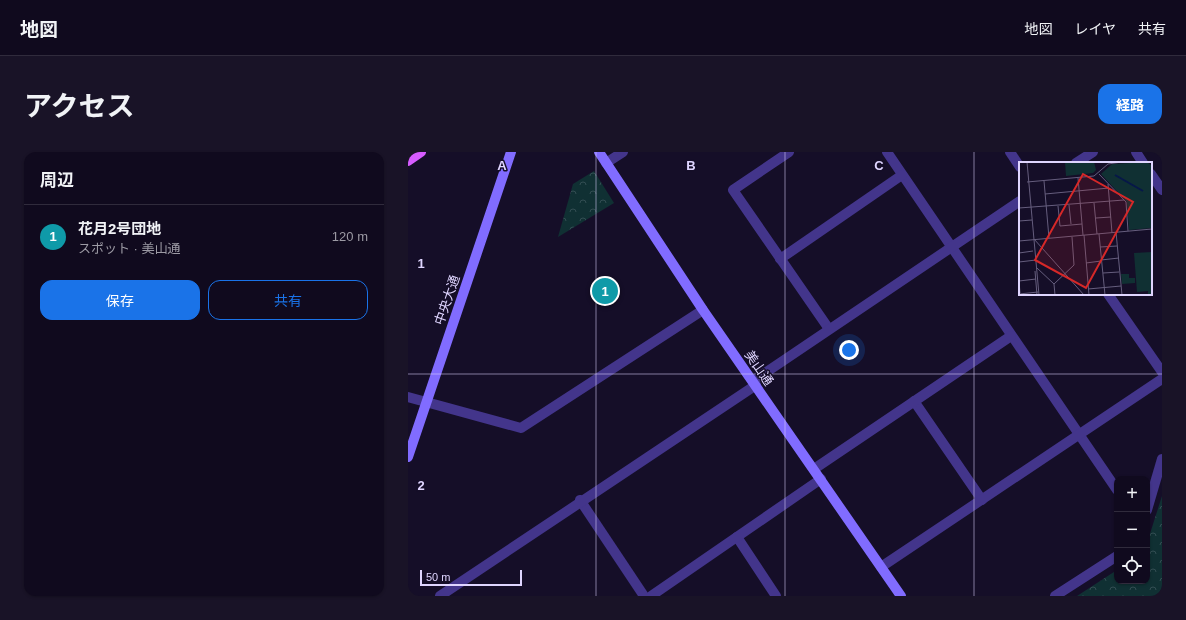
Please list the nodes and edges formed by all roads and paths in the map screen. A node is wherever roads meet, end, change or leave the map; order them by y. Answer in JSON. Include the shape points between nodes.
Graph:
{"nodes":[{"id":1,"x":511,"y":152,"type":"edge"},
{"id":2,"x":599,"y":152,"type":"edge"},
{"id":3,"x":622,"y":152,"type":"edge"},
{"id":4,"x":789,"y":152,"type":"edge"},
{"id":5,"x":887,"y":152,"type":"edge"},
{"id":6,"x":1010,"y":152,"type":"edge"},
{"id":7,"x":1093,"y":152,"type":"edge"},
{"id":8,"x":1136,"y":152,"type":"edge"},
{"id":9,"x":1078,"y":162,"type":"edge"},
{"id":10,"x":1142,"y":162,"type":"edge"},
{"id":11,"x":606,"y":163,"type":"junction"},
{"id":12,"x":1019,"y":166,"type":"edge"},
{"id":13,"x":902,"y":174,"type":"junction"},
{"id":14,"x":1152,"y":175,"type":"edge"},
{"id":15,"x":1162,"y":190,"type":"edge"},
{"id":16,"x":1019,"y":202,"type":"edge"},
{"id":17,"x":952,"y":248,"type":"junction"},
{"id":18,"x":780,"y":259,"type":"junction"},
{"id":19,"x":1109,"y":295,"type":"edge"},
{"id":20,"x":704,"y":310,"type":"junction"},
{"id":21,"x":829,"y":329,"type":"junction"},
{"id":22,"x":1011,"y":336,"type":"junction"},
{"id":23,"x":1162,"y":372,"type":"edge"},
{"id":24,"x":1162,"y":379,"type":"edge"},
{"id":25,"x":754,"y":383,"type":"junction"},
{"id":26,"x":408,"y":397,"type":"edge"},
{"id":27,"x":914,"y":401,"type":"junction"},
{"id":28,"x":426,"y":403,"type":"junction"},
{"id":29,"x":1079,"y":436,"type":"junction"},
{"id":30,"x":408,"y":457,"type":"edge"},
{"id":31,"x":1162,"y":459,"type":"edge"},
{"id":32,"x":814,"y":469,"type":"junction"},
{"id":33,"x":821,"y":479,"type":"junction"},
{"id":34,"x":1114,"y":486,"type":"edge"},
{"id":35,"x":580,"y":500,"type":"junction"},
{"id":36,"x":982,"y":500,"type":"junction"},
{"id":37,"x":1150,"y":500,"type":"edge"},
{"id":38,"x":737,"y":537,"type":"junction"},
{"id":39,"x":1114,"y":558,"type":"edge"},
{"id":40,"x":881,"y":567,"type":"junction"},
{"id":41,"x":656,"y":594,"type":"edge"},
{"id":42,"x":896,"y":594,"type":"edge"},
{"id":43,"x":440,"y":596,"type":"edge"},
{"id":44,"x":644,"y":596,"type":"edge"},
{"id":45,"x":776,"y":596,"type":"edge"},
{"id":46,"x":1056,"y":596,"type":"edge"}],
"edges":[{"from":1,"to":28,"type":"street","name":"中央大通"},
{"from":2,"to":11,"type":"street","name":"美山通"},
{"from":3,"to":11,"type":"street"},
{"from":4,"to":18,"type":"street","via":[[733,190]]},
{"from":5,"to":13,"type":"street"},
{"from":6,"to":12,"type":"street"},
{"from":7,"to":9,"type":"street"},
{"from":8,"to":10,"type":"street"},
{"from":11,"to":20,"type":"street","name":"美山通"},
{"from":13,"to":17,"type":"street"},
{"from":13,"to":18,"type":"street"},
{"from":14,"to":15,"type":"street"},
{"from":16,"to":17,"type":"street"},
{"from":17,"to":21,"type":"street"},
{"from":17,"to":22,"type":"street"},
{"from":18,"to":21,"type":"street"},
{"from":19,"to":23,"type":"street"},
{"from":20,"to":25,"type":"street","name":"美山通"},
{"from":20,"to":28,"type":"street","via":[[521,428]]},
{"from":21,"to":25,"type":"street"},
{"from":22,"to":27,"type":"street"},
{"from":22,"to":29,"type":"street"},
{"from":24,"to":29,"type":"street"},
{"from":25,"to":32,"type":"street","name":"美山通"},
{"from":25,"to":35,"type":"street"},
{"from":26,"to":28,"type":"street"},
{"from":27,"to":32,"type":"street"},
{"from":27,"to":36,"type":"street"},
{"from":28,"to":30,"type":"street","name":"中央大通"},
{"from":29,"to":34,"type":"street"},
{"from":29,"to":36,"type":"street"},
{"from":31,"to":37,"type":"street"},
{"from":32,"to":33,"type":"street","name":"美山通"},
{"from":33,"to":38,"type":"street"},
{"from":33,"to":40,"type":"street","name":"美山通"},
{"from":35,"to":43,"type":"street"},
{"from":35,"to":44,"type":"street"},
{"from":36,"to":40,"type":"street"},
{"from":38,"to":41,"type":"street"},
{"from":38,"to":45,"type":"street"},
{"from":39,"to":46,"type":"street"},
{"from":40,"to":42,"type":"street","name":"美山通"}]}
